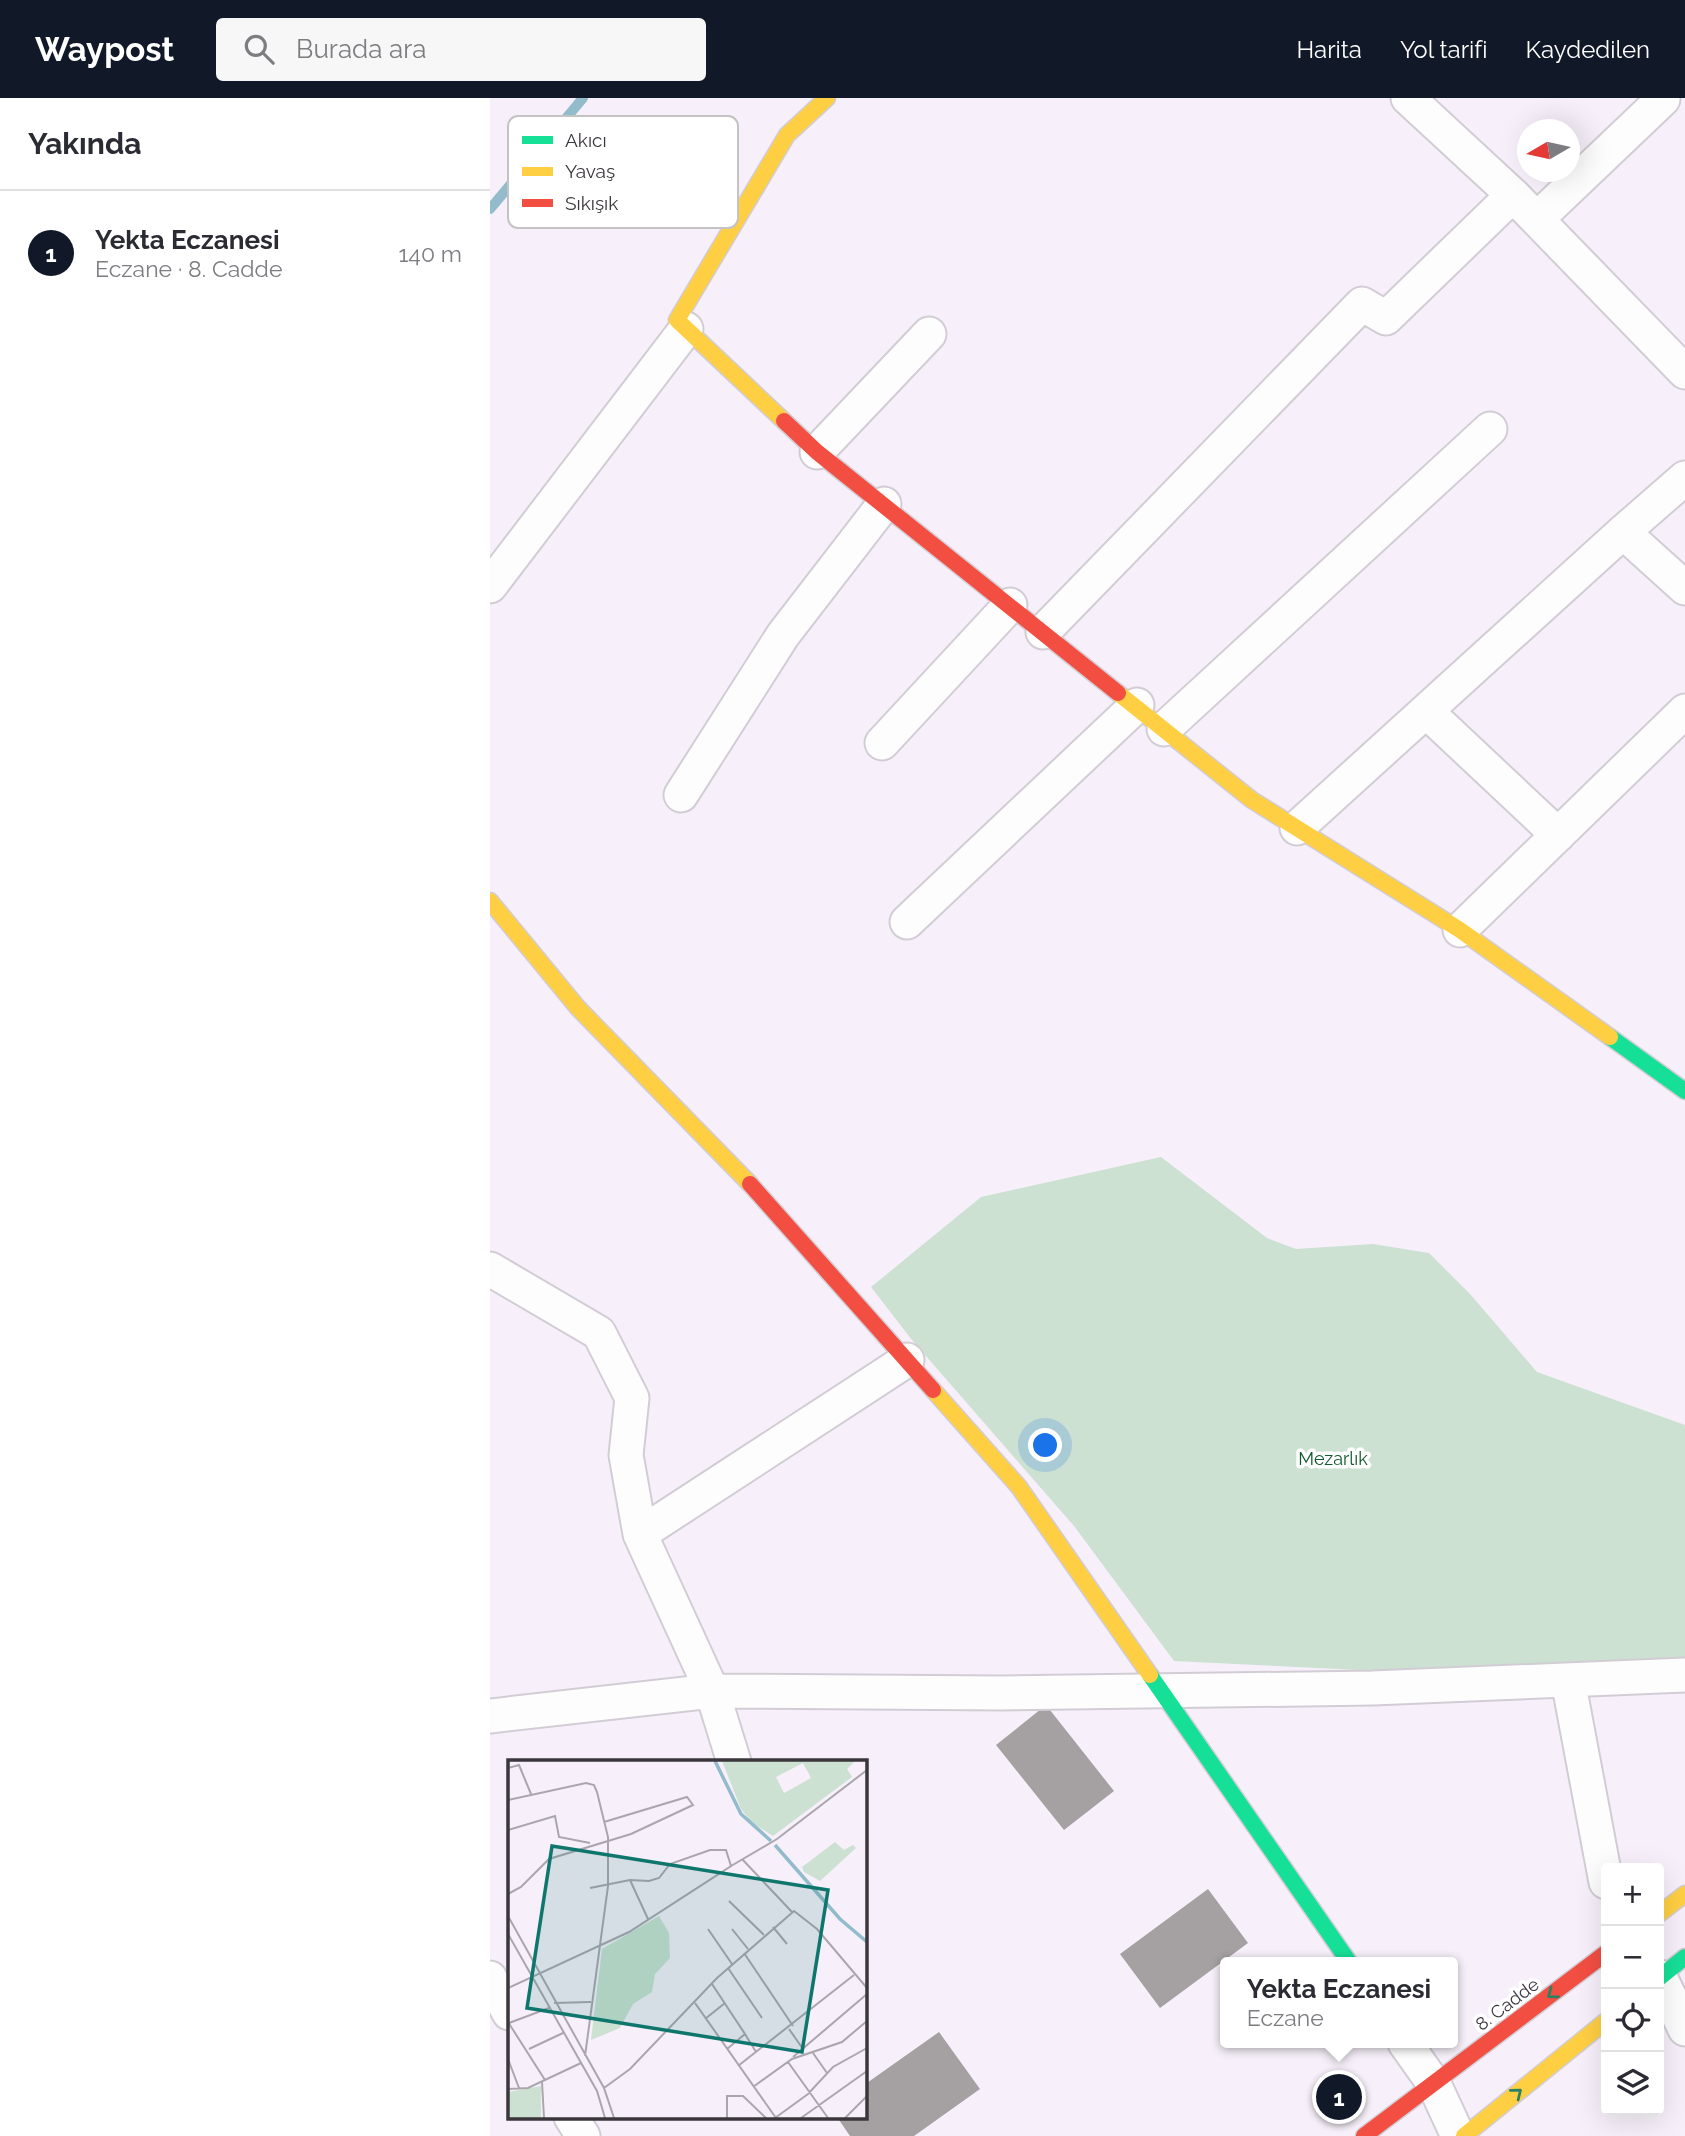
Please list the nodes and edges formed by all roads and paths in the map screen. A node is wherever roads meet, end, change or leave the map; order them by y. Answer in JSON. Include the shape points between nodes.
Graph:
{"nodes":[{"id":1,"x":827,"y":98,"type":"edge"},
{"id":2,"x":1408,"y":98,"type":"edge"},
{"id":3,"x":1670,"y":105,"type":"edge"},
{"id":4,"x":1513,"y":195,"type":"junction"},
{"id":5,"x":738,"y":217,"type":"edge"},
{"id":6,"x":1536,"y":219,"type":"junction"},
{"id":7,"x":732,"y":228,"type":"edge"},
{"id":8,"x":686,"y":329,"type":"junction"},
{"id":9,"x":929,"y":334,"type":"dead end"},
{"id":10,"x":1685,"y":372,"type":"edge"},
{"id":11,"x":1490,"y":429,"type":"dead end"},
{"id":12,"x":817,"y":452,"type":"junction"},
{"id":13,"x":1685,"y":478,"type":"edge"},
{"id":14,"x":884,"y":505,"type":"junction"},
{"id":15,"x":1623,"y":533,"type":"junction"},
{"id":16,"x":490,"y":586,"type":"edge"},
{"id":17,"x":1685,"y":588,"type":"edge"},
{"id":18,"x":1010,"y":605,"type":"junction"},
{"id":19,"x":1043,"y":632,"type":"junction"},
{"id":20,"x":1137,"y":705,"type":"junction"},
{"id":21,"x":1685,"y":711,"type":"edge"},
{"id":22,"x":1426,"y":712,"type":"junction"},
{"id":23,"x":1164,"y":729,"type":"junction"},
{"id":24,"x":882,"y":743,"type":"dead end"},
{"id":25,"x":681,"y":795,"type":"dead end"},
{"id":26,"x":1297,"y":828,"type":"junction"},
{"id":27,"x":1558,"y":835,"type":"junction"},
{"id":28,"x":490,"y":901,"type":"edge"},
{"id":29,"x":907,"y":922,"type":"dead end"},
{"id":30,"x":1460,"y":930,"type":"junction"},
{"id":31,"x":1685,"y":1091,"type":"edge"},
{"id":32,"x":490,"y":1269,"type":"edge"},
{"id":33,"x":906,"y":1360,"type":"junction"},
{"id":34,"x":640,"y":1534,"type":"junction"},
{"id":35,"x":1685,"y":1675,"type":"edge"},
{"id":36,"x":1568,"y":1680,"type":"junction"},
{"id":37,"x":712,"y":1691,"type":"junction"},
{"id":38,"x":1158,"y":1691,"type":"junction"},
{"id":39,"x":490,"y":1716,"type":"edge"},
{"id":40,"x":733,"y":1760,"type":"edge"},
{"id":41,"x":1602,"y":1863,"type":"edge"},
{"id":42,"x":1685,"y":1894,"type":"edge"},
{"id":43,"x":1664,"y":1909,"type":"edge"},
{"id":44,"x":1345,"y":1957,"type":"edge"},
{"id":45,"x":1601,"y":1957,"type":"edge"},
{"id":46,"x":1685,"y":1957,"type":"edge"},
{"id":47,"x":1664,"y":1974,"type":"edge"},
{"id":48,"x":490,"y":1978,"type":"edge"},
{"id":49,"x":1664,"y":1988,"type":"edge"},
{"id":50,"x":508,"y":2011,"type":"edge"},
{"id":51,"x":1601,"y":2025,"type":"edge"},
{"id":52,"x":1685,"y":2029,"type":"edge"},
{"id":53,"x":1409,"y":2048,"type":"edge"},
{"id":54,"x":1434,"y":2084,"type":"junction"},
{"id":55,"x":572,"y":2119,"type":"edge"},
{"id":56,"x":583,"y":2136,"type":"edge"},
{"id":57,"x":1364,"y":2136,"type":"edge"},
{"id":58,"x":1458,"y":2136,"type":"edge"},
{"id":59,"x":1464,"y":2136,"type":"edge"}],
"edges":[{"from":1,"to":5,"type":"street","via":[[787,135]]},
{"from":2,"to":4,"type":"street"},
{"from":3,"to":6,"type":"street"},
{"from":4,"to":6,"type":"street"},
{"from":4,"to":19,"type":"street","via":[[1386,318],[1362,304]]},
{"from":6,"to":10,"type":"street"},
{"from":7,"to":8,"type":"street","via":[[677,320]]},
{"from":8,"to":12,"type":"street"},
{"from":8,"to":16,"type":"street"},
{"from":9,"to":12,"type":"street"},
{"from":11,"to":23,"type":"street"},
{"from":12,"to":14,"type":"street"},
{"from":13,"to":15,"type":"street"},
{"from":14,"to":18,"type":"street"},
{"from":14,"to":25,"type":"street","via":[[783,635]]},
{"from":15,"to":17,"type":"street"},
{"from":15,"to":22,"type":"street"},
{"from":18,"to":19,"type":"street"},
{"from":18,"to":24,"type":"street"},
{"from":19,"to":20,"type":"street"},
{"from":20,"to":23,"type":"street"},
{"from":20,"to":29,"type":"street"},
{"from":21,"to":27,"type":"street"},
{"from":22,"to":26,"type":"street"},
{"from":22,"to":27,"type":"street"},
{"from":23,"to":26,"type":"street","via":[[1252,800]]},
{"from":26,"to":30,"type":"street"},
{"from":27,"to":30,"type":"street"},
{"from":28,"to":33,"type":"street","via":[[578,1008],[757,1191]]},
{"from":30,"to":31,"type":"street"},
{"from":32,"to":34,"type":"street","via":[[598,1333],[632,1398],[626,1455]]},
{"from":33,"to":34,"type":"street"},
{"from":33,"to":38,"type":"street","via":[[1019,1487]]},
{"from":34,"to":37,"type":"street"},
{"from":35,"to":36,"type":"street"},
{"from":36,"to":38,"type":"street"},
{"from":36,"to":41,"type":"street"},
{"from":37,"to":38,"type":"street"},
{"from":37,"to":39,"type":"street"},
{"from":37,"to":40,"type":"street"},
{"from":38,"to":44,"type":"street"},
{"from":42,"to":43,"type":"street"},
{"from":45,"to":54,"type":"street","name":"8. Cadde","one_way":true},
{"from":46,"to":47,"type":"street"},
{"from":48,"to":50,"type":"street"},
{"from":49,"to":52,"type":"street"},
{"from":59,"to":51,"type":"street","one_way":true},
{"from":53,"to":54,"type":"street"},
{"from":54,"to":57,"type":"street","name":"8. Cadde"},
{"from":54,"to":58,"type":"street"},
{"from":55,"to":56,"type":"street"}]}
